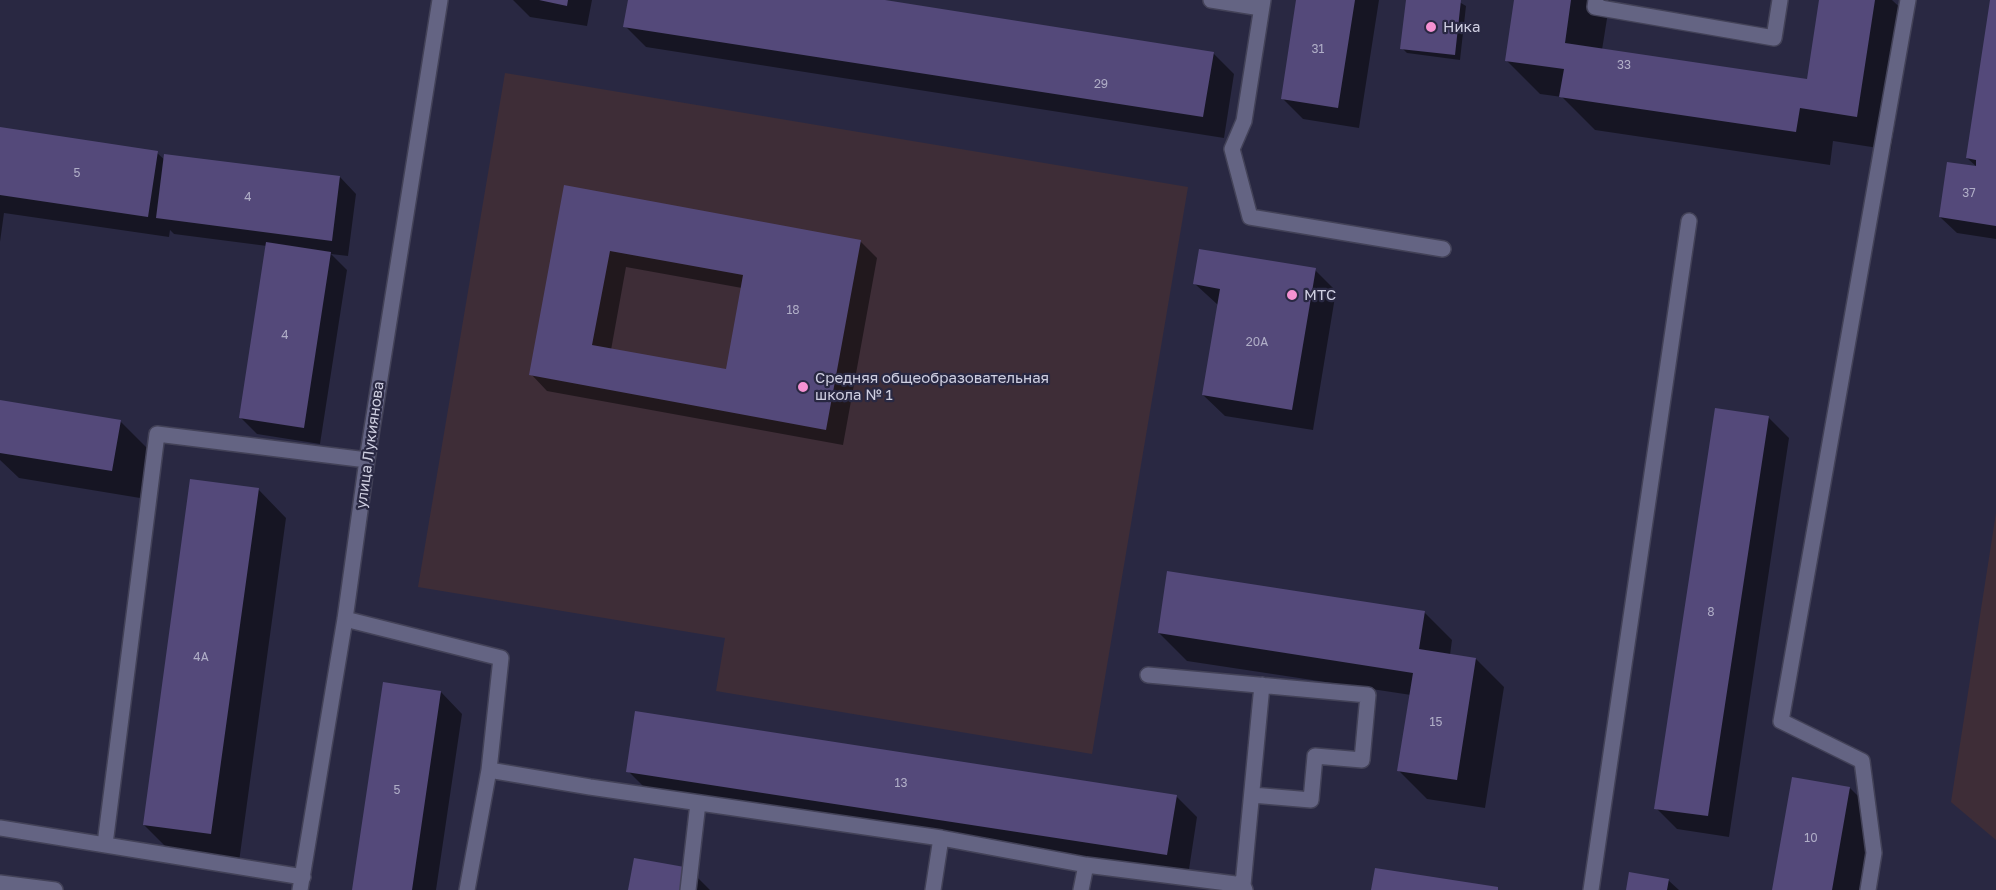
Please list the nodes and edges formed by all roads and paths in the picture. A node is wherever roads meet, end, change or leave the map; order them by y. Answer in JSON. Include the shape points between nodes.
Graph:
{"nodes":[{"id":1,"x":440,"y":0,"type":"edge"},
{"id":2,"x":1210,"y":0,"type":"edge"},
{"id":3,"x":1596,"y":0,"type":"edge"},
{"id":4,"x":1780,"y":0,"type":"edge"},
{"id":5,"x":1908,"y":0,"type":"edge"},
{"id":6,"x":1262,"y":4,"type":"edge"},
{"id":7,"x":1689,"y":221,"type":"dead end"},
{"id":8,"x":1443,"y":249,"type":"dead end"},
{"id":9,"x":367,"y":460,"type":"junction"},
{"id":10,"x":345,"y":619,"type":"junction"},
{"id":11,"x":1148,"y":675,"type":"dead end"},
{"id":12,"x":1262,"y":685,"type":"junction"},
{"id":13,"x":489,"y":770,"type":"junction"},
{"id":14,"x":1252,"y":795,"type":"junction"},
{"id":15,"x":698,"y":803,"type":"junction"},
{"id":16,"x":0,"y":828,"type":"edge"},
{"id":17,"x":941,"y":838,"type":"junction"},
{"id":18,"x":105,"y":844,"type":"junction"},
{"id":19,"x":1086,"y":865,"type":"junction"},
{"id":20,"x":0,"y":883,"type":"edge"},
{"id":21,"x":302,"y":883,"type":"edge"},
{"id":22,"x":1244,"y":887,"type":"edge"},
{"id":23,"x":54,"y":890,"type":"edge"},
{"id":24,"x":467,"y":890,"type":"edge"},
{"id":25,"x":688,"y":890,"type":"edge"},
{"id":26,"x":933,"y":890,"type":"edge"},
{"id":27,"x":1081,"y":890,"type":"edge"},
{"id":28,"x":1591,"y":890,"type":"edge"},
{"id":29,"x":1868,"y":890,"type":"edge"}],
"edges":[{"from":1,"to":9,"type":"street","name":"улица Лукиянова"},
{"from":2,"to":6,"type":"street"},
{"from":3,"to":4,"type":"street","via":[[1595,6],[1774,38]]},
{"from":5,"to":29,"type":"street","via":[[1781,721],[1862,761],[1874,853]]},
{"from":6,"to":8,"type":"street","via":[[1244,121],[1232,149],[1250,217]]},
{"from":7,"to":28,"type":"street"},
{"from":9,"to":10,"type":"street","name":"улица Лукиянова"},
{"from":9,"to":18,"type":"street","via":[[157,434]]},
{"from":10,"to":13,"type":"street","via":[[501,657]]},
{"from":10,"to":21,"type":"street","name":"улица Лукиянова"},
{"from":11,"to":12,"type":"street"},
{"from":12,"to":14,"type":"street"},
{"from":12,"to":14,"type":"street","via":[[1368,695],[1362,760],[1316,756],[1311,800]]},
{"from":13,"to":15,"type":"street"},
{"from":13,"to":24,"type":"street"},
{"from":14,"to":22,"type":"street"},
{"from":15,"to":17,"type":"street"},
{"from":15,"to":25,"type":"street"},
{"from":16,"to":18,"type":"street"},
{"from":17,"to":19,"type":"street"},
{"from":17,"to":26,"type":"street"},
{"from":18,"to":21,"type":"street"},
{"from":19,"to":22,"type":"street"},
{"from":19,"to":27,"type":"street"},
{"from":20,"to":23,"type":"street"}]}
